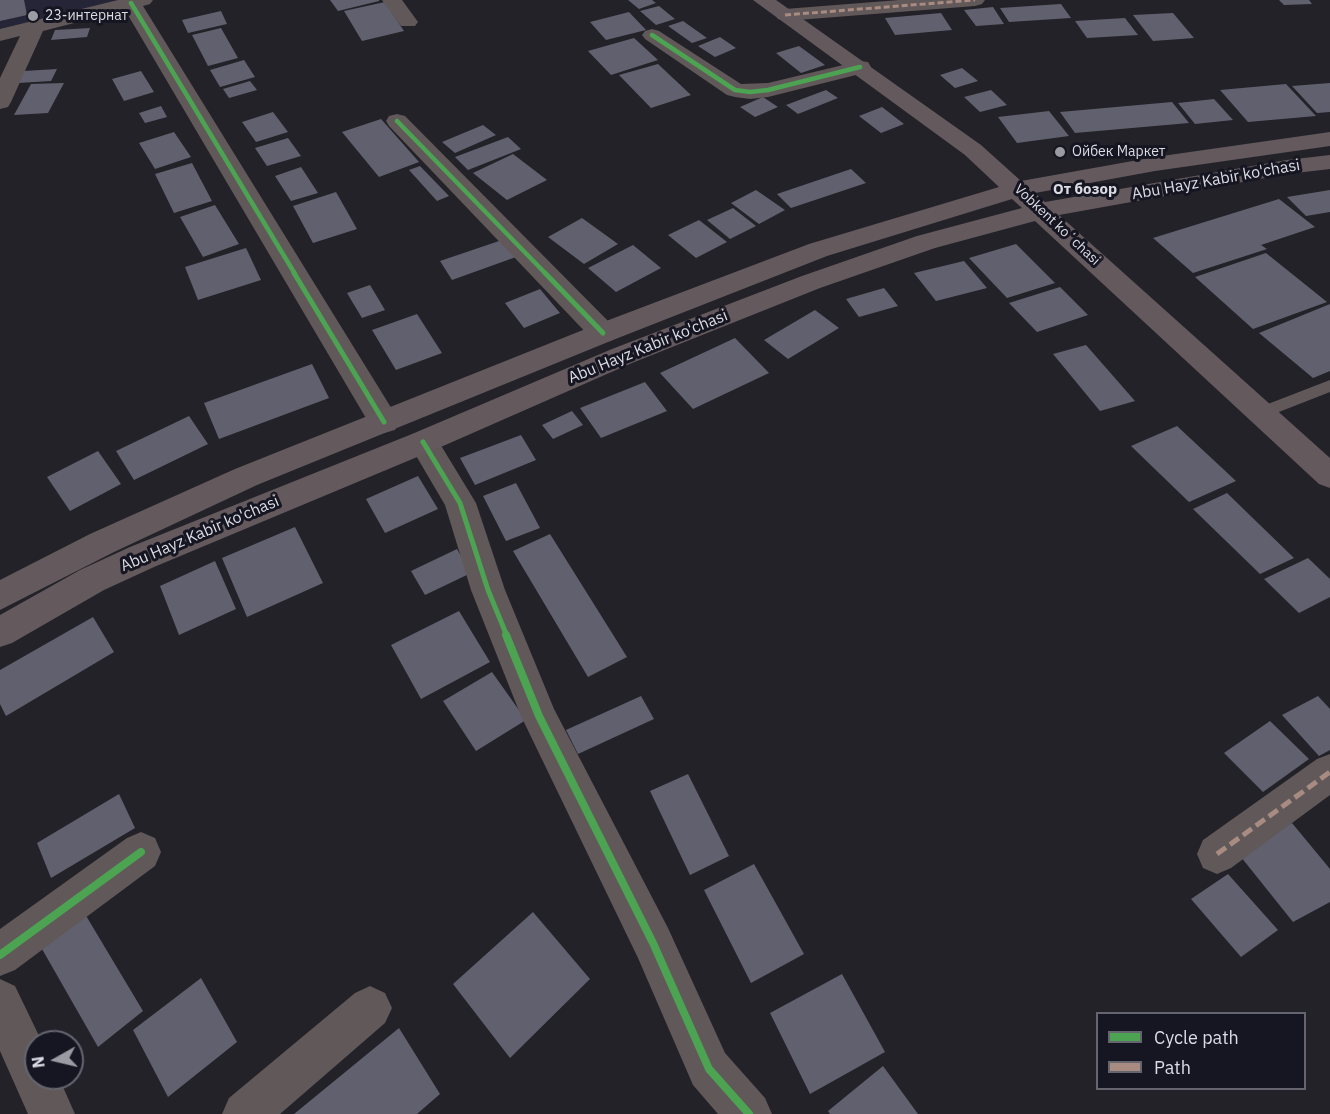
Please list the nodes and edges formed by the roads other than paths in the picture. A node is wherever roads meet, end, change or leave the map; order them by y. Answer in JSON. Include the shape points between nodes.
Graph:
{"nodes":[{"id":1,"x":392,"y":0,"type":"edge"},
{"id":2,"x":763,"y":0,"type":"edge"},
{"id":3,"x":975,"y":0,"type":"edge"},
{"id":4,"x":137,"y":2,"type":"edge"},
{"id":5,"x":785,"y":15,"type":"junction"},
{"id":6,"x":408,"y":22,"type":"dead end"},
{"id":7,"x":35,"y":26,"type":"junction"},
{"id":8,"x":0,"y":34,"type":"edge"},
{"id":9,"x":652,"y":35,"type":"dead end"},
{"id":10,"x":860,"y":67,"type":"junction"},
{"id":11,"x":0,"y":102,"type":"edge"},
{"id":12,"x":397,"y":121,"type":"dead end"},
{"id":13,"x":1330,"y":139,"type":"edge"},
{"id":14,"x":1330,"y":162,"type":"edge"},
{"id":15,"x":1018,"y":189,"type":"junction"},
{"id":16,"x":1041,"y":211,"type":"junction"},
{"id":17,"x":603,"y":333,"type":"junction"},
{"id":18,"x":1330,"y":386,"type":"edge"},
{"id":19,"x":1262,"y":413,"type":"junction"},
{"id":20,"x":384,"y":422,"type":"junction"},
{"id":21,"x":423,"y":442,"type":"junction"},
{"id":22,"x":1330,"y":476,"type":"edge"},
{"id":23,"x":0,"y":596,"type":"edge"},
{"id":24,"x":0,"y":632,"type":"edge"},
{"id":25,"x":1330,"y":772,"type":"edge"},
{"id":26,"x":141,"y":852,"type":"dead end"},
{"id":27,"x":1217,"y":854,"type":"dead end"},
{"id":28,"x":0,"y":955,"type":"edge"},
{"id":29,"x":0,"y":1001,"type":"edge"},
{"id":30,"x":370,"y":1008,"type":"dead end"},
{"id":31,"x":52,"y":1114,"type":"edge"},
{"id":32,"x":245,"y":1114,"type":"edge"},
{"id":33,"x":749,"y":1114,"type":"edge"}],
"edges":[{"from":1,"to":6,"type":"street"},
{"from":2,"to":5,"type":"main road","name":"Vobkent koʻchasi"},
{"from":3,"to":5,"type":"street"},
{"from":4,"to":7,"type":"street"},
{"from":4,"to":20,"type":"street"},
{"from":5,"to":10,"type":"main road","name":"Vobkent koʻchasi"},
{"from":7,"to":8,"type":"street"},
{"from":7,"to":11,"type":"street"},
{"from":9,"to":10,"type":"street","via":[[735,90],[768,90]]},
{"from":10,"to":15,"type":"main road","name":"Vobkent koʻchasi","via":[[973,150]]},
{"from":12,"to":17,"type":"street"},
{"from":13,"to":15,"type":"main road","name":"Abu Hayz Kabir ko'chasi","via":[[1155,164]]},
{"from":14,"to":16,"type":"main road","name":"Abu Hayz Kabir ko'chasi"},
{"from":15,"to":16,"type":"main road","name":"Vobkent koʻchasi"},
{"from":15,"to":17,"type":"main road","name":"Abu Hayz Kabir ko'chasi","via":[[818,250]]},
{"from":16,"to":19,"type":"main road","name":"Vobkent koʻchasi"},
{"from":16,"to":21,"type":"main road","name":"Abu Hayz Kabir ko'chasi","via":[[926,242],[811,282],[622,356]]},
{"from":17,"to":20,"type":"main road","name":"Abu Hayz Kabir ko'chasi"},
{"from":18,"to":19,"type":"lane"},
{"from":19,"to":22,"type":"main road","name":"Vobkent koʻchasi"},
{"from":20,"to":23,"type":"main road","name":"Abu Hayz Kabir ko'chasi","via":[[172,510]]},
{"from":21,"to":24,"type":"main road","name":"Abu Hayz Kabir ko'chasi","via":[[92,580]]},
{"from":21,"to":33,"type":"street","via":[[460,503],[488,590],[539,716],[653,942],[709,1069]]},
{"from":25,"to":27,"type":"street"},
{"from":26,"to":28,"type":"street"},
{"from":29,"to":31,"type":"street"},
{"from":30,"to":32,"type":"street"}]}
